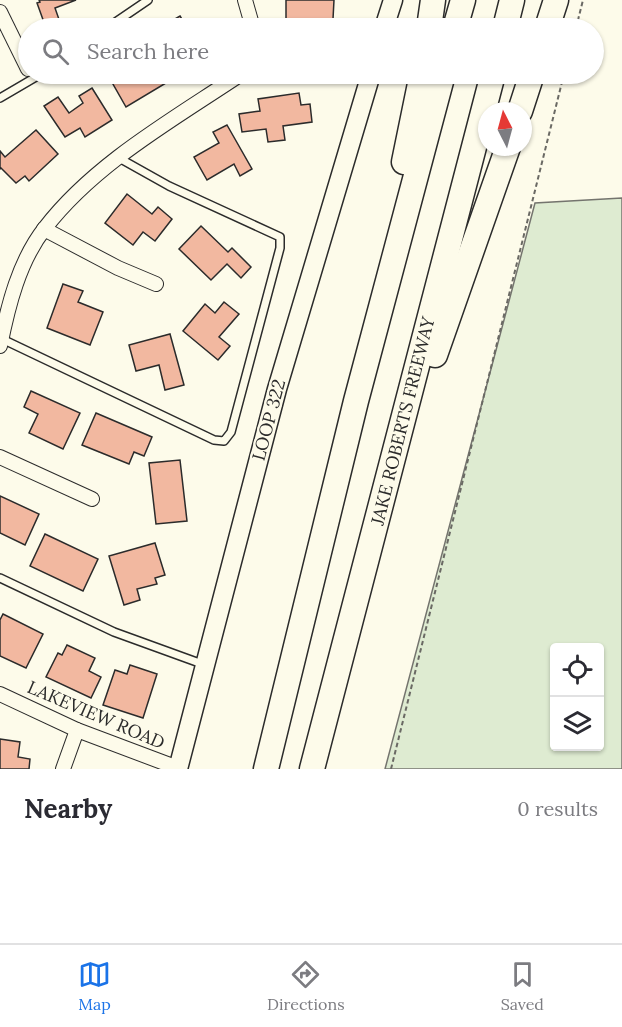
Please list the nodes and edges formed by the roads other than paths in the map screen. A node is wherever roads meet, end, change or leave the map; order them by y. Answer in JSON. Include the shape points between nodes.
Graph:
{"nodes":[{"id":1,"x":148,"y":0,"type":"edge"},
{"id":2,"x":245,"y":0,"type":"edge"},
{"id":3,"x":393,"y":0,"type":"edge"},
{"id":4,"x":433,"y":0,"type":"edge"},
{"id":5,"x":463,"y":0,"type":"edge"},
{"id":6,"x":512,"y":0,"type":"edge"},
{"id":7,"x":556,"y":0,"type":"edge"},
{"id":8,"x":0,"y":12,"type":"edge"},
{"id":9,"x":122,"y":18,"type":"edge"},
{"id":10,"x":250,"y":18,"type":"edge"},
{"id":11,"x":387,"y":18,"type":"edge"},
{"id":12,"x":430,"y":18,"type":"edge"},
{"id":13,"x":458,"y":18,"type":"edge"},
{"id":14,"x":508,"y":18,"type":"edge"},
{"id":15,"x":550,"y":18,"type":"edge"},
{"id":16,"x":18,"y":45,"type":"edge"},
{"id":17,"x":18,"y":84,"type":"edge"},
{"id":18,"x":226,"y":84,"type":"edge"},
{"id":19,"x":368,"y":84,"type":"edge"},
{"id":20,"x":420,"y":84,"type":"edge"},
{"id":21,"x":440,"y":84,"type":"edge"},
{"id":22,"x":490,"y":84,"type":"edge"},
{"id":23,"x":529,"y":84,"type":"edge"},
{"id":24,"x":0,"y":98,"type":"edge"},
{"id":25,"x":523,"y":102,"type":"edge"},
{"id":26,"x":505,"y":156,"type":"edge"},
{"id":27,"x":118,"y":158,"type":"junction"},
{"id":28,"x":44,"y":229,"type":"junction"},
{"id":29,"x":156,"y":284,"type":"dead end"},
{"id":30,"x":1,"y":343,"type":"edge"},
{"id":31,"x":356,"y":402,"type":"junction"},
{"id":32,"x":0,"y":457,"type":"edge"},
{"id":33,"x":92,"y":499,"type":"dead end"},
{"id":34,"x":368,"y":556,"type":"junction"},
{"id":35,"x":0,"y":578,"type":"edge"},
{"id":36,"x":205,"y":665,"type":"junction"},
{"id":37,"x":0,"y":694,"type":"edge"},
{"id":38,"x":77,"y":730,"type":"junction"},
{"id":39,"x":63,"y":769,"type":"edge"},
{"id":40,"x":178,"y":769,"type":"edge"},
{"id":41,"x":266,"y":769,"type":"edge"},
{"id":42,"x":312,"y":769,"type":"edge"}],
"edges":[{"from":1,"to":9,"type":"lane"},
{"from":2,"to":10,"type":"street"},
{"from":3,"to":11,"type":"main road"},
{"from":4,"to":12,"type":"highway"},
{"from":5,"to":13,"type":"highway"},
{"from":6,"to":14,"type":"highway"},
{"from":7,"to":15,"type":"highway"},
{"from":8,"to":16,"type":"street"},
{"from":17,"to":24,"type":"lane"},
{"from":18,"to":27,"type":"street"},
{"from":19,"to":36,"type":"main road","name":"LOOP 322","via":[[277,389]]},
{"from":20,"to":31,"type":"highway"},
{"from":21,"to":31,"type":"highway"},
{"from":22,"to":34,"type":"highway","name":"JAKE ROBERTS FREEWAY"},
{"from":23,"to":25,"type":"highway"},
{"from":26,"to":34,"type":"highway"},
{"from":27,"to":28,"type":"street","via":[[78,191]]},
{"from":27,"to":30,"type":"lane","via":[[280,237],[231,432],[224,441],[214,440]]},
{"from":28,"to":29,"type":"street"},
{"from":28,"to":30,"type":"street","via":[[25,263],[9,305]]},
{"from":31,"to":41,"type":"highway"},
{"from":32,"to":33,"type":"street"},
{"from":34,"to":42,"type":"highway","name":"JAKE ROBERTS FREEWAY"},
{"from":35,"to":36,"type":"lane","via":[[114,632]]},
{"from":36,"to":40,"type":"main road","name":"LOOP 322"},
{"from":37,"to":38,"type":"street","name":"LAKEVIEW ROAD"},
{"from":38,"to":39,"type":"street"},
{"from":38,"to":40,"type":"street","name":"LAKEVIEW ROAD"}]}
